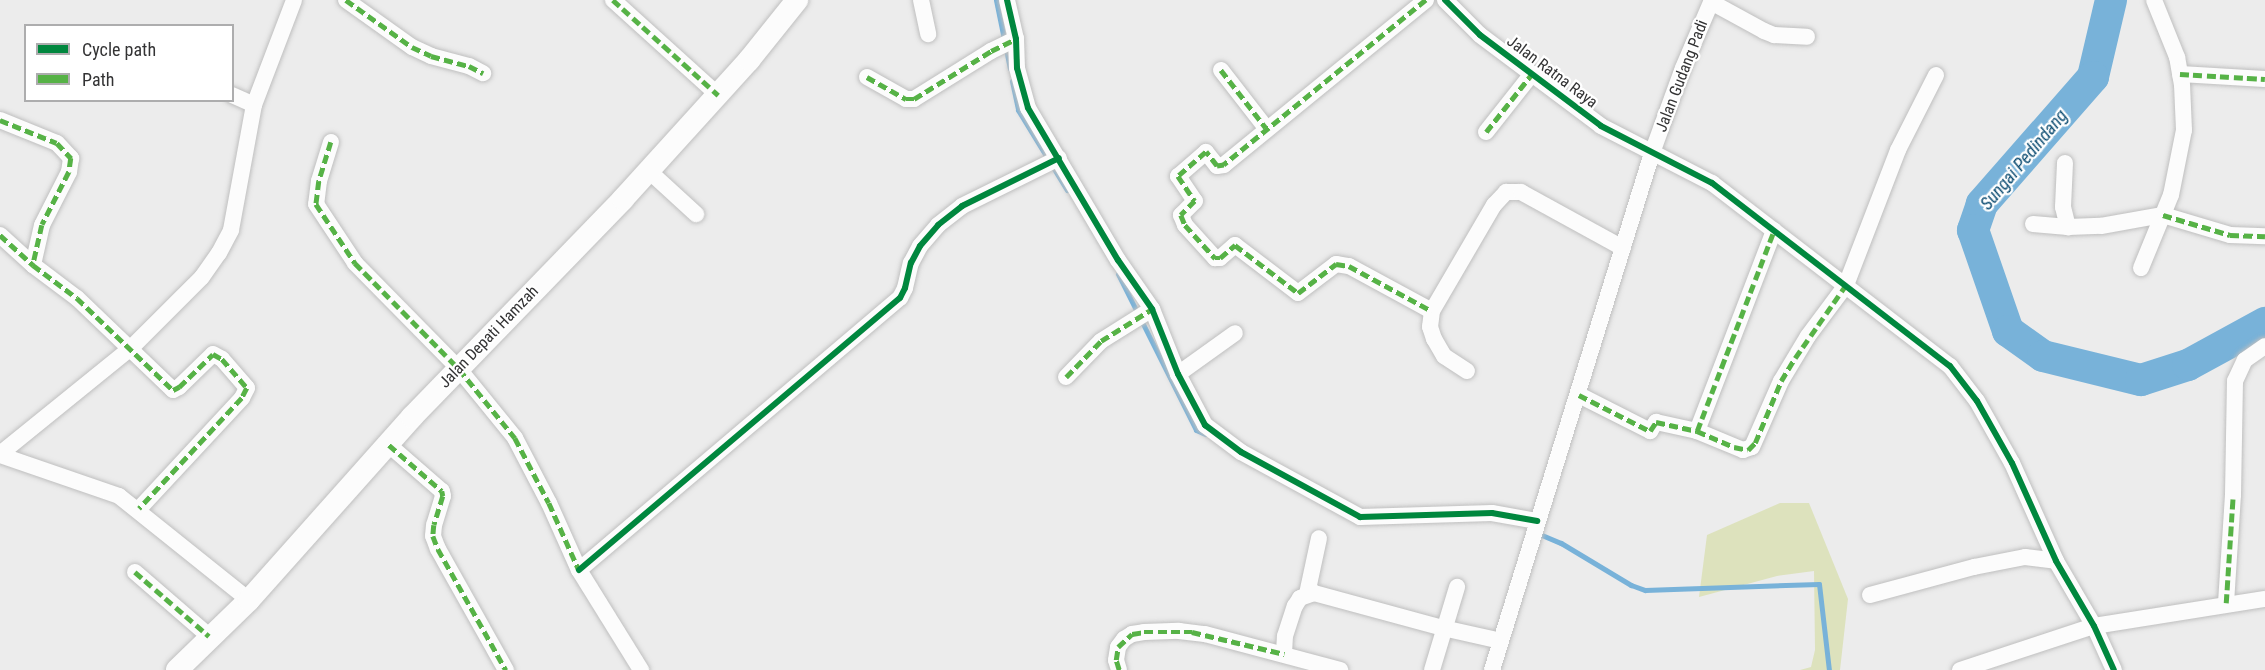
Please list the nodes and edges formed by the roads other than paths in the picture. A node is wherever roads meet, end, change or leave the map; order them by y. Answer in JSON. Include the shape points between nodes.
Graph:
{"nodes":[{"id":1,"x":294,"y":0,"type":"edge"},
{"id":2,"x":346,"y":0,"type":"edge"},
{"id":3,"x":613,"y":0,"type":"edge"},
{"id":4,"x":797,"y":0,"type":"edge"},
{"id":5,"x":921,"y":0,"type":"edge"},
{"id":6,"x":1007,"y":0,"type":"edge"},
{"id":7,"x":1426,"y":0,"type":"edge"},
{"id":8,"x":1445,"y":0,"type":"edge"},
{"id":9,"x":2154,"y":0,"type":"edge"},
{"id":10,"x":1711,"y":1,"type":"edge"},
{"id":11,"x":928,"y":33,"type":"dead end"},
{"id":12,"x":1807,"y":37,"type":"dead end"},
{"id":13,"x":1012,"y":40,"type":"junction"},
{"id":14,"x":1221,"y":70,"type":"dead end"},
{"id":15,"x":483,"y":73,"type":"dead end"},
{"id":16,"x":2180,"y":74,"type":"junction"},
{"id":17,"x":1531,"y":75,"type":"junction"},
{"id":18,"x":1936,"y":75,"type":"dead end"},
{"id":19,"x":867,"y":77,"type":"dead end"},
{"id":20,"x":2265,"y":79,"type":"edge"},
{"id":21,"x":718,"y":95,"type":"junction"},
{"id":22,"x":234,"y":96,"type":"edge"},
{"id":23,"x":254,"y":105,"type":"junction"},
{"id":24,"x":0,"y":120,"type":"edge"},
{"id":25,"x":1266,"y":128,"type":"junction"},
{"id":26,"x":1486,"y":132,"type":"dead end"},
{"id":27,"x":331,"y":142,"type":"dead end"},
{"id":28,"x":1652,"y":153,"type":"junction"},
{"id":29,"x":1056,"y":160,"type":"junction"},
{"id":30,"x":2066,"y":163,"type":"dead end"},
{"id":31,"x":649,"y":171,"type":"junction"},
{"id":32,"x":696,"y":214,"type":"dead end"},
{"id":33,"x":2163,"y":215,"type":"junction"},
{"id":34,"x":2033,"y":224,"type":"dead end"},
{"id":35,"x":2068,"y":227,"type":"junction"},
{"id":36,"x":1774,"y":231,"type":"junction"},
{"id":37,"x":0,"y":235,"type":"edge"},
{"id":38,"x":2265,"y":236,"type":"edge"},
{"id":39,"x":1623,"y":248,"type":"junction"},
{"id":40,"x":33,"y":265,"type":"junction"},
{"id":41,"x":2141,"y":268,"type":"dead end"},
{"id":42,"x":1846,"y":285,"type":"junction"},
{"id":43,"x":1432,"y":310,"type":"junction"},
{"id":44,"x":1147,"y":312,"type":"junction"},
{"id":45,"x":1235,"y":333,"type":"dead end"},
{"id":46,"x":2265,"y":346,"type":"edge"},
{"id":47,"x":131,"y":348,"type":"junction"},
{"id":48,"x":459,"y":369,"type":"junction"},
{"id":49,"x":1467,"y":371,"type":"dead end"},
{"id":50,"x":1178,"y":374,"type":"junction"},
{"id":51,"x":1066,"y":377,"type":"dead end"},
{"id":52,"x":1579,"y":395,"type":"junction"},
{"id":53,"x":1697,"y":431,"type":"junction"},
{"id":54,"x":389,"y":445,"type":"junction"},
{"id":55,"x":0,"y":455,"type":"edge"},
{"id":56,"x":139,"y":509,"type":"junction"},
{"id":57,"x":1533,"y":533,"type":"junction"},
{"id":58,"x":1319,"y":538,"type":"dead end"},
{"id":59,"x":2056,"y":561,"type":"junction"},
{"id":60,"x":579,"y":570,"type":"junction"},
{"id":61,"x":135,"y":572,"type":"dead end"},
{"id":62,"x":1457,"y":588,"type":"dead end"},
{"id":63,"x":1307,"y":594,"type":"junction"},
{"id":64,"x":1870,"y":595,"type":"dead end"},
{"id":65,"x":2265,"y":599,"type":"edge"},
{"id":66,"x":249,"y":600,"type":"junction"},
{"id":67,"x":2226,"y":603,"type":"junction"},
{"id":68,"x":2094,"y":626,"type":"junction"},
{"id":69,"x":1443,"y":628,"type":"junction"},
{"id":70,"x":209,"y":636,"type":"junction"},
{"id":71,"x":1501,"y":641,"type":"junction"},
{"id":72,"x":1284,"y":654,"type":"junction"},
{"id":73,"x":177,"y":670,"type":"edge"},
{"id":74,"x":506,"y":670,"type":"edge"},
{"id":75,"x":641,"y":670,"type":"edge"},
{"id":76,"x":1119,"y":670,"type":"edge"},
{"id":77,"x":1340,"y":670,"type":"edge"},
{"id":78,"x":1432,"y":670,"type":"edge"},
{"id":79,"x":1492,"y":670,"type":"edge"},
{"id":80,"x":1960,"y":670,"type":"edge"},
{"id":81,"x":2114,"y":670,"type":"edge"}],
"edges":[{"from":1,"to":23,"type":"street"},
{"from":2,"to":15,"type":"street","via":[[412,47]]},
{"from":3,"to":21,"type":"street"},
{"from":4,"to":21,"type":"main road","name":"Jalan Depati Hamzah"},
{"from":5,"to":11,"type":"street"},
{"from":6,"to":13,"type":"street"},
{"from":7,"to":25,"type":"street"},
{"from":8,"to":17,"type":"street","name":"Jalan Ratna Raya","via":[[1480,35]]},
{"from":9,"to":16,"type":"street"},
{"from":10,"to":12,"type":"street","via":[[1774,35]]},
{"from":10,"to":28,"type":"street","name":"Jalan Gudang Padi"},
{"from":13,"to":19,"type":"street","via":[[914,99],[906,99]]},
{"from":13,"to":29,"type":"street","via":[[1022,92]]},
{"from":14,"to":25,"type":"street"},
{"from":16,"to":20,"type":"street"},
{"from":16,"to":33,"type":"street","via":[[2184,130],[2174,184]]},
{"from":17,"to":26,"type":"street"},
{"from":17,"to":28,"type":"street","name":"Jalan Ratna Raya","via":[[1601,126]]},
{"from":18,"to":42,"type":"street","via":[[1898,150]]},
{"from":21,"to":31,"type":"main road","name":"Jalan Depati Hamzah"},
{"from":22,"to":23,"type":"street"},
{"from":23,"to":47,"type":"street","via":[[226,241],[202,277]]},
{"from":24,"to":40,"type":"street","via":[[57,143],[71,158],[69,172],[42,225]]},
{"from":25,"to":43,"type":"street","via":[[1224,165],[1217,166],[1206,152],[1178,176],[1195,201],[1181,215],[1185,225],[1215,258],[1235,244],[1298,293],[1336,264],[1349,266]]},
{"from":27,"to":48,"type":"street","via":[[316,204],[355,263]]},
{"from":28,"to":36,"type":"street","name":"Jalan Ratna Raya","via":[[1712,183]]},
{"from":28,"to":39,"type":"street","name":"Jalan Gudang Padi"},
{"from":29,"to":44,"type":"street"},
{"from":29,"to":60,"type":"street","via":[[962,206],[938,225],[911,263],[900,297]]},
{"from":30,"to":35,"type":"street","via":[[2063,207]]},
{"from":31,"to":32,"type":"street"},
{"from":31,"to":48,"type":"main road","name":"Jalan Depati Hamzah"},
{"from":33,"to":35,"type":"street"},
{"from":33,"to":38,"type":"street","via":[[2230,235]]},
{"from":33,"to":41,"type":"street"},
{"from":34,"to":35,"type":"street"},
{"from":36,"to":42,"type":"street","name":"Jalan Ratna Raya"},
{"from":36,"to":53,"type":"street"},
{"from":37,"to":40,"type":"street"},
{"from":39,"to":43,"type":"street","via":[[1521,192],[1506,192],[1494,205]]},
{"from":39,"to":52,"type":"street","name":"Jalan Gudang Padi"},
{"from":40,"to":47,"type":"street","via":[[77,298]]},
{"from":42,"to":53,"type":"street","via":[[1785,373],[1752,447],[1743,450]]},
{"from":42,"to":59,"type":"street","name":"Jalan Ratna Raya","via":[[1950,366],[1977,401],[2012,463]]},
{"from":43,"to":49,"type":"street","via":[[1430,327],[1439,348],[1444,356]]},
{"from":44,"to":50,"type":"street"},
{"from":44,"to":51,"type":"street","via":[[1101,341]]},
{"from":45,"to":50,"type":"street"},
{"from":46,"to":67,"type":"street","via":[[2245,360],[2235,381]]},
{"from":47,"to":55,"type":"street"},
{"from":47,"to":56,"type":"street","via":[[173,390],[213,354],[247,388],[246,394]]},
{"from":48,"to":54,"type":"main road","name":"Jalan Depati Hamzah"},
{"from":48,"to":60,"type":"street","via":[[524,452]]},
{"from":50,"to":57,"type":"street","via":[[1195,410],[1216,435],[1360,517],[1492,513]]},
{"from":52,"to":53,"type":"street","via":[[1650,431],[1656,422]]},
{"from":52,"to":57,"type":"street","name":"Jalan Gudang Padi"},
{"from":54,"to":66,"type":"main road","name":"Jalan Depati Hamzah"},
{"from":54,"to":74,"type":"street","via":[[442,491],[433,536]]},
{"from":55,"to":56,"type":"street","via":[[100,488]]},
{"from":56,"to":66,"type":"street"},
{"from":57,"to":71,"type":"street","name":"Jalan Gudang Padi"},
{"from":58,"to":63,"type":"street"},
{"from":59,"to":64,"type":"street","via":[[2025,557]]},
{"from":59,"to":68,"type":"street","name":"Jalan Ratna Raya"},
{"from":60,"to":75,"type":"street"},
{"from":61,"to":70,"type":"street"},
{"from":62,"to":69,"type":"street"},
{"from":63,"to":69,"type":"street"},
{"from":63,"to":72,"type":"street","via":[[1300,598],[1289,620]]},
{"from":65,"to":67,"type":"street"},
{"from":66,"to":70,"type":"main road","name":"Jalan Depati Hamzah"},
{"from":67,"to":68,"type":"street"},
{"from":68,"to":80,"type":"street"},
{"from":68,"to":81,"type":"street","name":"Jalan Ratna Raya"},
{"from":69,"to":71,"type":"street"},
{"from":69,"to":78,"type":"street"},
{"from":70,"to":73,"type":"main road","name":"Jalan Depati Hamzah"},
{"from":71,"to":79,"type":"street","name":"Jalan Gudang Padi"},
{"from":72,"to":76,"type":"street","via":[[1192,632],[1144,632],[1132,634],[1118,647]]},
{"from":72,"to":77,"type":"street"}]}
